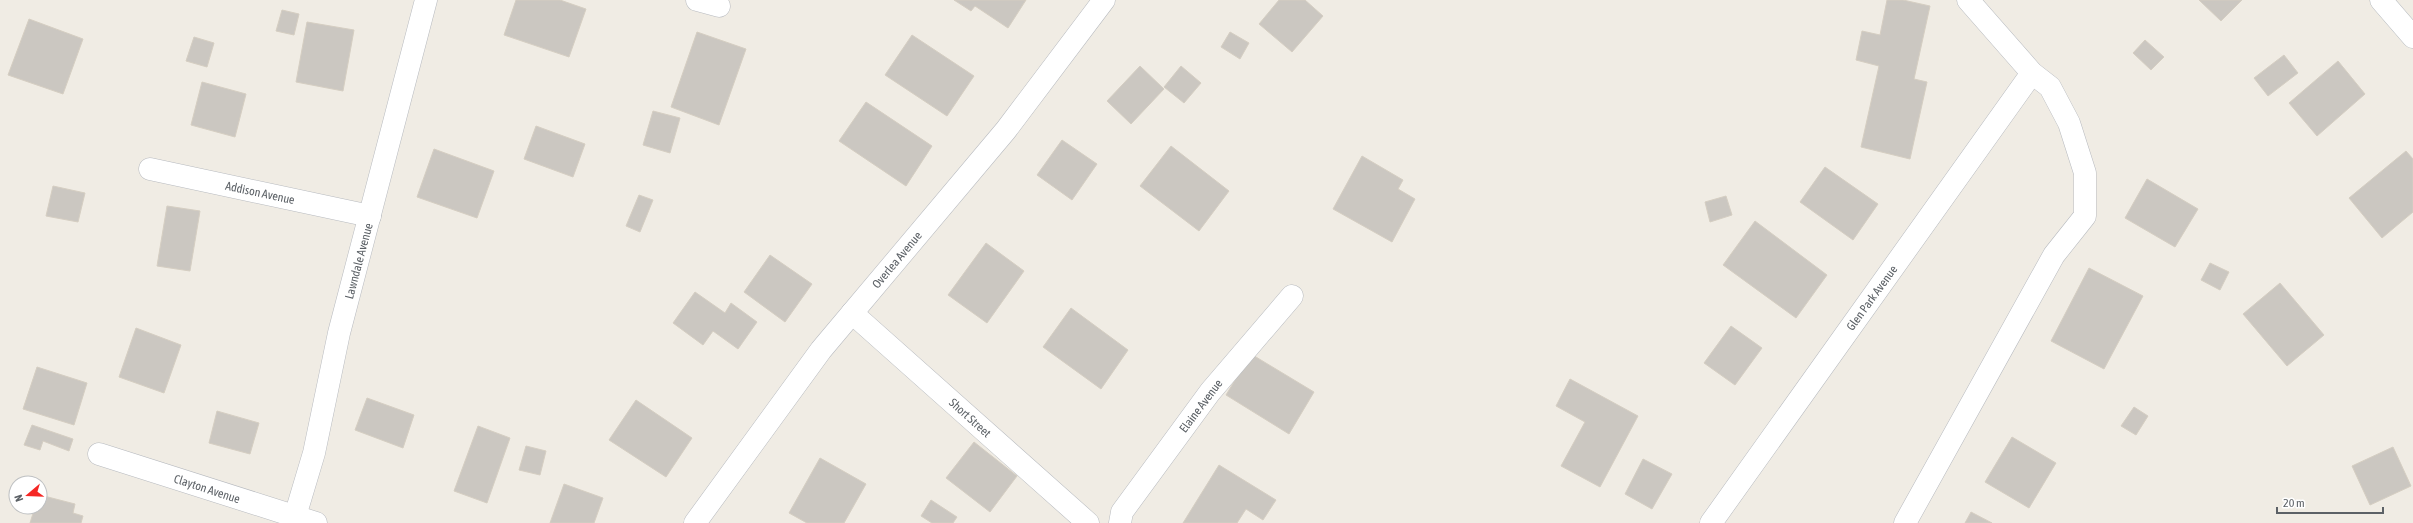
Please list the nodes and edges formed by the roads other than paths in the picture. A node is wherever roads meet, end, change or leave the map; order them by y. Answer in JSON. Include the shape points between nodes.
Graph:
{"nodes":[{"id":1,"x":426,"y":0,"type":"edge"},
{"id":2,"x":697,"y":0,"type":"edge"},
{"id":3,"x":1104,"y":0,"type":"edge"},
{"id":4,"x":1968,"y":0,"type":"edge"},
{"id":5,"x":2382,"y":0,"type":"edge"},
{"id":6,"x":719,"y":6,"type":"dead end"},
{"id":7,"x":2413,"y":37,"type":"edge"},
{"id":8,"x":2032,"y":74,"type":"junction"},
{"id":9,"x":150,"y":169,"type":"dead end"},
{"id":10,"x":370,"y":216,"type":"junction"},
{"id":11,"x":1292,"y":296,"type":"dead end"},
{"id":12,"x":852,"y":313,"type":"junction"},
{"id":13,"x":99,"y":454,"type":"dead end"},
{"id":14,"x":294,"y":520,"type":"edge"},
{"id":15,"x":316,"y":523,"type":"edge"},
{"id":16,"x":695,"y":523,"type":"edge"},
{"id":17,"x":1088,"y":523,"type":"edge"},
{"id":18,"x":1120,"y":523,"type":"edge"},
{"id":19,"x":1711,"y":523,"type":"edge"},
{"id":20,"x":1905,"y":523,"type":"edge"}],
"edges":[{"from":1,"to":10,"type":"street","name":"Lawndale Avenue"},
{"from":2,"to":6,"type":"street"},
{"from":3,"to":12,"type":"street","name":"Overlea Avenue","via":[[1006,130]]},
{"from":4,"to":8,"type":"street"},
{"from":5,"to":7,"type":"street"},
{"from":8,"to":19,"type":"street","name":"Glen Park Avenue"},
{"from":8,"to":20,"type":"street","via":[[2050,87],[2069,123],[2085,173],[2085,216],[2054,255]]},
{"from":9,"to":10,"type":"street","name":"Addison Avenue"},
{"from":10,"to":14,"type":"street","name":"Lawndale Avenue","via":[[340,333],[314,453]]},
{"from":11,"to":18,"type":"street","name":"Elaine Avenue","via":[[1210,392],[1122,512]]},
{"from":12,"to":16,"type":"street","name":"Overlea Avenue","via":[[821,350]]},
{"from":12,"to":17,"type":"street","name":"Short Street"},
{"from":13,"to":14,"type":"street","name":"Clayton Avenue"},
{"from":14,"to":15,"type":"street","name":"Clayton Avenue"}]}
